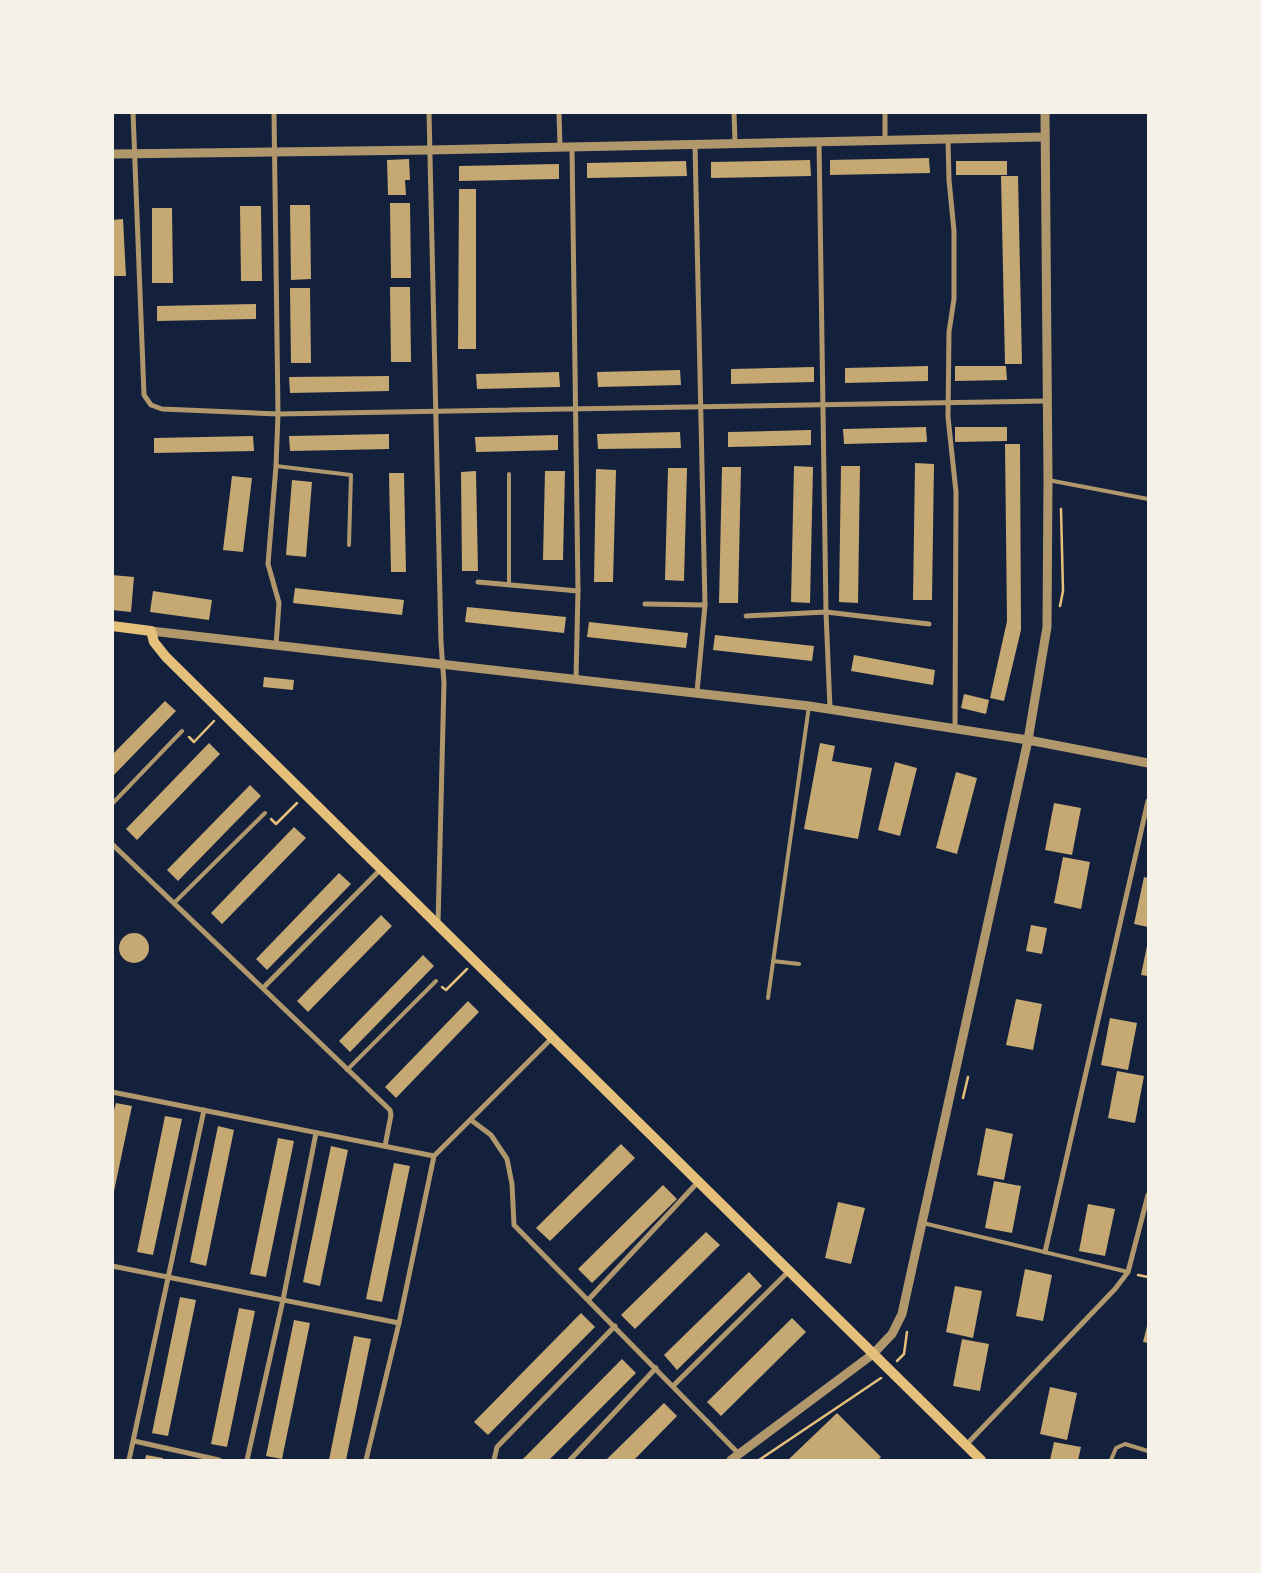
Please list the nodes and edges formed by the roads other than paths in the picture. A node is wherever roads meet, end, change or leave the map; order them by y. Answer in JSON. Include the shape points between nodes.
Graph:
{"nodes":[{"id":1,"x":133,"y":112,"type":"edge"},
{"id":2,"x":274,"y":112,"type":"edge"},
{"id":3,"x":429,"y":112,"type":"edge"},
{"id":4,"x":559,"y":112,"type":"edge"},
{"id":5,"x":734,"y":112,"type":"edge"},
{"id":6,"x":885,"y":112,"type":"edge"},
{"id":7,"x":1045,"y":112,"type":"edge"},
{"id":8,"x":1045,"y":137,"type":"junction"},
{"id":9,"x":948,"y":139,"type":"junction"},
{"id":10,"x":885,"y":140,"type":"junction"},
{"id":11,"x":819,"y":142,"type":"junction"},
{"id":12,"x":734,"y":143,"type":"junction"},
{"id":13,"x":695,"y":144,"type":"junction"},
{"id":14,"x":560,"y":147,"type":"junction"},
{"id":15,"x":572,"y":147,"type":"junction"},
{"id":16,"x":430,"y":150,"type":"junction"},
{"id":17,"x":276,"y":152,"type":"junction"},
{"id":18,"x":112,"y":154,"type":"edge"},
{"id":19,"x":135,"y":154,"type":"junction"},
{"id":20,"x":1048,"y":401,"type":"junction"},
{"id":21,"x":948,"y":402,"type":"junction"},
{"id":22,"x":823,"y":405,"type":"junction"},
{"id":23,"x":701,"y":407,"type":"junction"},
{"id":24,"x":575,"y":409,"type":"junction"},
{"id":25,"x":437,"y":411,"type":"junction"},
{"id":26,"x":278,"y":414,"type":"junction"},
{"id":27,"x":276,"y":466,"type":"junction"},
{"id":28,"x":509,"y":474,"type":"dead end"},
{"id":29,"x":1048,"y":480,"type":"junction"},
{"id":30,"x":1148,"y":499,"type":"edge"},
{"id":31,"x":349,"y":545,"type":"dead end"},
{"id":32,"x":478,"y":582,"type":"dead end"},
{"id":33,"x":509,"y":585,"type":"junction"},
{"id":34,"x":578,"y":591,"type":"junction"},
{"id":35,"x":645,"y":604,"type":"dead end"},
{"id":36,"x":705,"y":605,"type":"junction"},
{"id":37,"x":826,"y":612,"type":"junction"},
{"id":38,"x":746,"y":616,"type":"dead end"},
{"id":39,"x":929,"y":624,"type":"dead end"},
{"id":40,"x":112,"y":626,"type":"edge"},
{"id":41,"x":151,"y":631,"type":"junction"},
{"id":42,"x":276,"y":645,"type":"junction"},
{"id":43,"x":443,"y":664,"type":"junction"},
{"id":44,"x":576,"y":679,"type":"junction"},
{"id":45,"x":697,"y":692,"type":"junction"},
{"id":46,"x":809,"y":706,"type":"junction"},
{"id":47,"x":830,"y":709,"type":"junction"},
{"id":48,"x":955,"y":729,"type":"junction"},
{"id":49,"x":182,"y":731,"type":"dead end"},
{"id":50,"x":1028,"y":740,"type":"junction"},
{"id":51,"x":1148,"y":763,"type":"edge"},
{"id":52,"x":1148,"y":801,"type":"edge"},
{"id":53,"x":112,"y":804,"type":"edge"},
{"id":54,"x":265,"y":813,"type":"road end"},
{"id":55,"x":112,"y":844,"type":"edge"},
{"id":56,"x":381,"y":869,"type":"junction"},
{"id":57,"x":174,"y":903,"type":"junction"},
{"id":58,"x":438,"y":925,"type":"junction"},
{"id":59,"x":773,"y":961,"type":"junction"},
{"id":60,"x":799,"y":964,"type":"dead end"},
{"id":61,"x":436,"y":981,"type":"dead end"},
{"id":62,"x":263,"y":988,"type":"junction"},
{"id":63,"x":768,"y":998,"type":"dead end"},
{"id":64,"x":553,"y":1038,"type":"junction"},
{"id":65,"x":348,"y":1070,"type":"junction"},
{"id":66,"x":112,"y":1092,"type":"edge"},
{"id":67,"x":204,"y":1110,"type":"junction"},
{"id":68,"x":471,"y":1120,"type":"junction"},
{"id":69,"x":316,"y":1132,"type":"junction"},
{"id":70,"x":385,"y":1146,"type":"junction"},
{"id":71,"x":434,"y":1156,"type":"junction"},
{"id":72,"x":698,"y":1182,"type":"junction"},
{"id":73,"x":1148,"y":1195,"type":"edge"},
{"id":74,"x":921,"y":1222,"type":"junction"},
{"id":75,"x":1045,"y":1252,"type":"junction"},
{"id":76,"x":112,"y":1266,"type":"edge"},
{"id":77,"x":789,"y":1271,"type":"junction"},
{"id":78,"x":1128,"y":1272,"type":"junction"},
{"id":79,"x":168,"y":1276,"type":"junction"},
{"id":80,"x":284,"y":1300,"type":"junction"},
{"id":81,"x":588,"y":1300,"type":"junction"},
{"id":82,"x":399,"y":1323,"type":"junction"},
{"id":83,"x":615,"y":1326,"type":"junction"},
{"id":84,"x":873,"y":1354,"type":"junction"},
{"id":85,"x":656,"y":1368,"type":"junction"},
{"id":86,"x":674,"y":1386,"type":"junction"},
{"id":87,"x":134,"y":1442,"type":"junction"},
{"id":88,"x":966,"y":1445,"type":"junction"},
{"id":89,"x":1148,"y":1451,"type":"edge"},
{"id":90,"x":739,"y":1454,"type":"junction"},
{"id":91,"x":130,"y":1460,"type":"edge"},
{"id":92,"x":219,"y":1460,"type":"edge"},
{"id":93,"x":247,"y":1460,"type":"edge"},
{"id":94,"x":366,"y":1460,"type":"edge"},
{"id":95,"x":494,"y":1460,"type":"edge"},
{"id":96,"x":570,"y":1460,"type":"edge"},
{"id":97,"x":731,"y":1460,"type":"edge"},
{"id":98,"x":981,"y":1460,"type":"edge"},
{"id":99,"x":1111,"y":1460,"type":"edge"}],
"edges":[{"from":1,"to":19,"type":"street"},
{"from":2,"to":17,"type":"street"},
{"from":3,"to":16,"type":"street"},
{"from":4,"to":14,"type":"street"},
{"from":5,"to":12,"type":"street"},
{"from":6,"to":10,"type":"street"},
{"from":7,"to":8,"type":"street"},
{"from":8,"to":9,"type":"street"},
{"from":8,"to":20,"type":"street"},
{"from":9,"to":10,"type":"street"},
{"from":9,"to":21,"type":"street","via":[[954,231]]},
{"from":10,"to":11,"type":"street"},
{"from":11,"to":12,"type":"street"},
{"from":11,"to":22,"type":"street"},
{"from":12,"to":13,"type":"street"},
{"from":13,"to":15,"type":"street"},
{"from":13,"to":23,"type":"street"},
{"from":14,"to":15,"type":"street"},
{"from":14,"to":16,"type":"street"},
{"from":15,"to":24,"type":"street"},
{"from":16,"to":17,"type":"street"},
{"from":16,"to":25,"type":"street"},
{"from":17,"to":19,"type":"street"},
{"from":17,"to":26,"type":"street"},
{"from":18,"to":19,"type":"street"},
{"from":19,"to":26,"type":"street","via":[[144,395],[151,406],[162,409]]},
{"from":20,"to":21,"type":"street"},
{"from":20,"to":29,"type":"street"},
{"from":21,"to":22,"type":"street"},
{"from":21,"to":48,"type":"street","via":[[956,492]]},
{"from":22,"to":23,"type":"street"},
{"from":22,"to":37,"type":"street"},
{"from":23,"to":24,"type":"street"},
{"from":23,"to":36,"type":"street"},
{"from":24,"to":25,"type":"street"},
{"from":24,"to":34,"type":"street"},
{"from":25,"to":26,"type":"street"},
{"from":25,"to":43,"type":"street"},
{"from":26,"to":27,"type":"street"},
{"from":27,"to":31,"type":"lane","via":[[351,474]]},
{"from":27,"to":42,"type":"street","via":[[268,564],[279,603]]},
{"from":28,"to":33,"type":"lane"},
{"from":29,"to":30,"type":"lane"},
{"from":29,"to":50,"type":"street","via":[[1047,627]]},
{"from":32,"to":33,"type":"street"},
{"from":33,"to":34,"type":"street"},
{"from":34,"to":44,"type":"street"},
{"from":35,"to":36,"type":"street"},
{"from":36,"to":45,"type":"street"},
{"from":37,"to":38,"type":"street"},
{"from":37,"to":39,"type":"street"},
{"from":37,"to":47,"type":"street"},
{"from":40,"to":41,"type":"main road"},
{"from":41,"to":42,"type":"street"},
{"from":41,"to":56,"type":"main road","via":[[159,650]]},
{"from":42,"to":43,"type":"street"},
{"from":43,"to":44,"type":"street"},
{"from":43,"to":58,"type":"street"},
{"from":44,"to":45,"type":"street"},
{"from":45,"to":46,"type":"street"},
{"from":46,"to":47,"type":"street"},
{"from":46,"to":59,"type":"lane"},
{"from":47,"to":48,"type":"street"},
{"from":48,"to":50,"type":"street"},
{"from":49,"to":53,"type":"lane"},
{"from":50,"to":51,"type":"street"},
{"from":50,"to":74,"type":"street"},
{"from":52,"to":75,"type":"street"},
{"from":54,"to":57,"type":"lane"},
{"from":55,"to":57,"type":"street"},
{"from":56,"to":58,"type":"main road"},
{"from":56,"to":62,"type":"street"},
{"from":57,"to":62,"type":"street"},
{"from":58,"to":64,"type":"main road"},
{"from":59,"to":60,"type":"lane"},
{"from":59,"to":63,"type":"lane"},
{"from":61,"to":65,"type":"lane"},
{"from":62,"to":65,"type":"street"},
{"from":64,"to":68,"type":"street"},
{"from":64,"to":72,"type":"main road"},
{"from":65,"to":70,"type":"street","via":[[391,1112]]},
{"from":66,"to":67,"type":"street"},
{"from":67,"to":69,"type":"street"},
{"from":67,"to":79,"type":"street"},
{"from":68,"to":71,"type":"street"},
{"from":68,"to":81,"type":"street","via":[[491,1136],[508,1159],[514,1225]]},
{"from":69,"to":70,"type":"street"},
{"from":69,"to":80,"type":"street"},
{"from":70,"to":71,"type":"street"},
{"from":71,"to":82,"type":"street"},
{"from":72,"to":77,"type":"main road"},
{"from":72,"to":81,"type":"street"},
{"from":73,"to":78,"type":"street"},
{"from":74,"to":75,"type":"lane"},
{"from":74,"to":84,"type":"street","via":[[899,1322]]},
{"from":75,"to":78,"type":"lane"},
{"from":76,"to":79,"type":"street"},
{"from":77,"to":84,"type":"main road"},
{"from":77,"to":86,"type":"street"},
{"from":78,"to":88,"type":"street"},
{"from":79,"to":80,"type":"street"},
{"from":79,"to":87,"type":"street"},
{"from":80,"to":82,"type":"street"},
{"from":80,"to":93,"type":"street"},
{"from":81,"to":83,"type":"street"},
{"from":82,"to":94,"type":"street"},
{"from":83,"to":85,"type":"street"},
{"from":83,"to":95,"type":"street","via":[[497,1447]]},
{"from":84,"to":88,"type":"main road"},
{"from":84,"to":90,"type":"street"},
{"from":85,"to":86,"type":"street"},
{"from":85,"to":96,"type":"street"},
{"from":86,"to":90,"type":"street"},
{"from":87,"to":91,"type":"street"},
{"from":87,"to":92,"type":"street"},
{"from":88,"to":98,"type":"main road"},
{"from":89,"to":99,"type":"lane","via":[[1125,1444],[1116,1448]]},
{"from":90,"to":97,"type":"street"}]}
